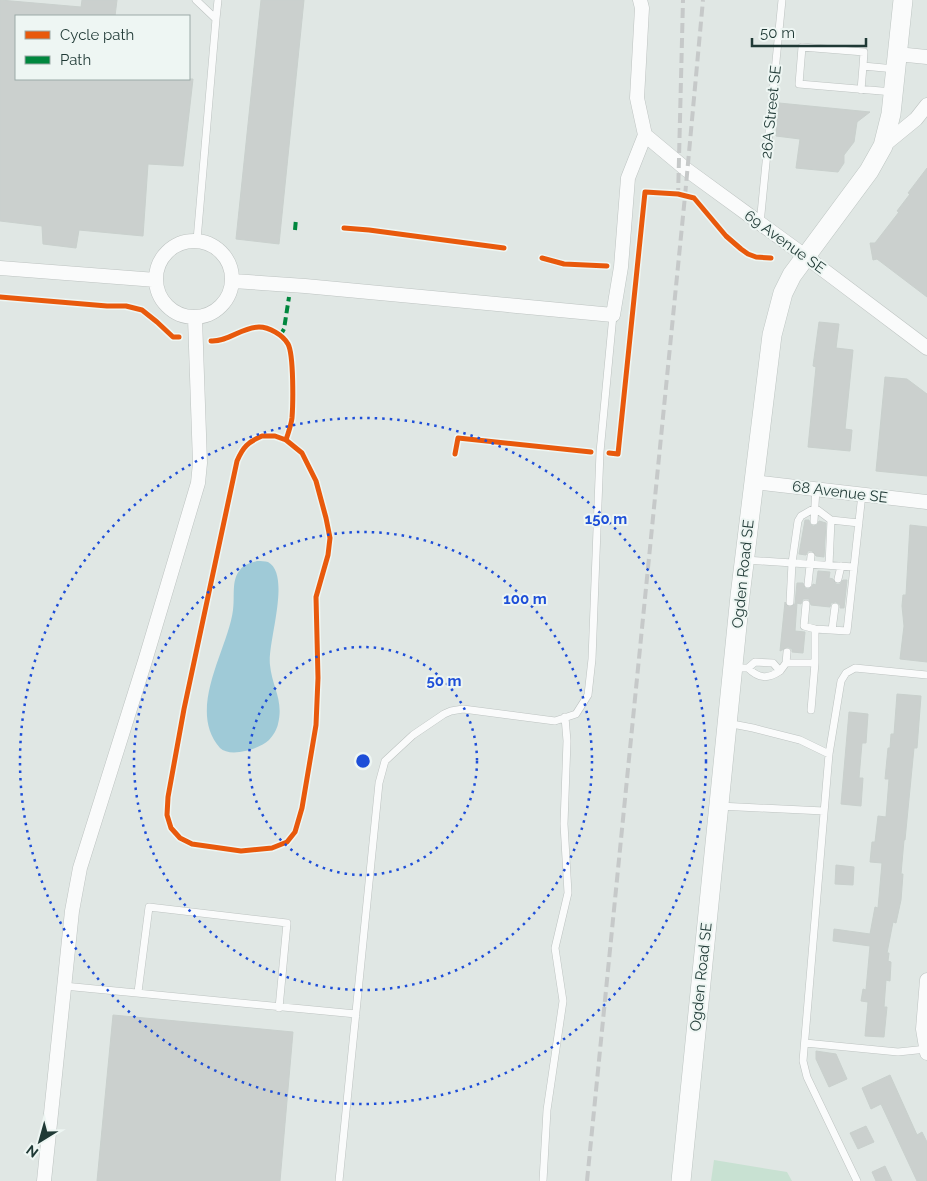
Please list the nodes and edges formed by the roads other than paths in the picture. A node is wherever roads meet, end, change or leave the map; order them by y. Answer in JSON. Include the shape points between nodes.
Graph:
{"nodes":[{"id":1,"x":196,"y":0,"type":"edge"},
{"id":2,"x":218,"y":0,"type":"edge"},
{"id":3,"x":640,"y":0,"type":"edge"},
{"id":4,"x":782,"y":0,"type":"edge"},
{"id":5,"x":902,"y":0,"type":"edge"},
{"id":6,"x":216,"y":19,"type":"junction"},
{"id":7,"x":927,"y":57,"type":"edge"},
{"id":8,"x":896,"y":62,"type":"junction"},
{"id":9,"x":863,"y":66,"type":"junction"},
{"id":10,"x":861,"y":90,"type":"junction"},
{"id":11,"x":893,"y":92,"type":"junction"},
{"id":12,"x":927,"y":105,"type":"edge"},
{"id":13,"x":645,"y":135,"type":"junction"},
{"id":14,"x":883,"y":146,"type":"junction"},
{"id":15,"x":760,"y":224,"type":"junction"},
{"id":16,"x":197,"y":240,"type":"junction"},
{"id":17,"x":805,"y":256,"type":"junction"},
{"id":18,"x":0,"y":268,"type":"edge"},
{"id":19,"x":156,"y":280,"type":"junction"},
{"id":20,"x":233,"y":281,"type":"junction"},
{"id":21,"x":613,"y":315,"type":"junction"},
{"id":22,"x":195,"y":318,"type":"junction"},
{"id":23,"x":927,"y":348,"type":"edge"},
{"id":24,"x":753,"y":482,"type":"junction"},
{"id":25,"x":816,"y":489,"type":"junction"},
{"id":26,"x":862,"y":494,"type":"junction"},
{"id":27,"x":927,"y":502,"type":"edge"},
{"id":28,"x":814,"y":508,"type":"junction"},
{"id":29,"x":831,"y":520,"type":"junction"},
{"id":30,"x":814,"y":521,"type":"dead end"},
{"id":31,"x":859,"y":522,"type":"junction"},
{"id":32,"x":810,"y":556,"type":"dead end"},
{"id":33,"x":744,"y":560,"type":"junction"},
{"id":34,"x":792,"y":563,"type":"junction"},
{"id":35,"x":810,"y":564,"type":"junction"},
{"id":36,"x":829,"y":565,"type":"junction"},
{"id":37,"x":841,"y":566,"type":"junction"},
{"id":38,"x":854,"y":567,"type":"junction"},
{"id":39,"x":838,"y":580,"type":"dead end"},
{"id":40,"x":808,"y":584,"type":"dead end"},
{"id":41,"x":790,"y":602,"type":"dead end"},
{"id":42,"x":806,"y":604,"type":"dead end"},
{"id":43,"x":835,"y":608,"type":"dead end"},
{"id":44,"x":815,"y":629,"type":"junction"},
{"id":45,"x":832,"y":630,"type":"junction"},
{"id":46,"x":787,"y":652,"type":"dead end"},
{"id":47,"x":786,"y":663,"type":"junction"},
{"id":48,"x":815,"y":663,"type":"junction"},
{"id":49,"x":741,"y":668,"type":"junction"},
{"id":50,"x":780,"y":671,"type":"junction"},
{"id":51,"x":927,"y":675,"type":"edge"},
{"id":52,"x":811,"y":710,"type":"dead end"},
{"id":53,"x":565,"y":718,"type":"junction"},
{"id":54,"x":727,"y":723,"type":"junction"},
{"id":55,"x":829,"y":754,"type":"junction"},
{"id":56,"x":719,"y":806,"type":"junction"},
{"id":57,"x":824,"y":811,"type":"junction"},
{"id":58,"x":927,"y":980,"type":"edge"},
{"id":59,"x":64,"y":986,"type":"junction"},
{"id":60,"x":138,"y":992,"type":"junction"},
{"id":61,"x":279,"y":1008,"type":"junction"},
{"id":62,"x":356,"y":1014,"type":"junction"},
{"id":63,"x":804,"y":1043,"type":"junction"},
{"id":64,"x":926,"y":1050,"type":"edge"},
{"id":65,"x":44,"y":1181,"type":"edge"},
{"id":66,"x":339,"y":1181,"type":"edge"},
{"id":67,"x":543,"y":1181,"type":"edge"},
{"id":68,"x":681,"y":1181,"type":"edge"},
{"id":69,"x":857,"y":1181,"type":"edge"}],
"edges":[{"from":1,"to":6,"type":"lane"},
{"from":2,"to":6,"type":"lane"},
{"from":3,"to":13,"type":"street","via":[[636,98]]},
{"from":4,"to":15,"type":"lane","name":"26A Street SE"},
{"from":5,"to":8,"type":"street","name":"Ogden Road SE"},
{"from":6,"to":16,"type":"lane"},
{"from":7,"to":8,"type":"street"},
{"from":8,"to":9,"type":"lane"},
{"from":8,"to":11,"type":"street","name":"Ogden Road SE"},
{"from":9,"to":10,"type":"lane"},
{"from":9,"to":10,"type":"lane","via":[[864,52],[802,47],[799,84]]},
{"from":10,"to":11,"type":"lane"},
{"from":11,"to":14,"type":"street","name":"Ogden Road SE"},
{"from":12,"to":14,"type":"street","via":[[916,119]]},
{"from":13,"to":15,"type":"street","name":"69 Avenue SE"},
{"from":13,"to":21,"type":"street","via":[[628,178],[621,267]]},
{"from":14,"to":17,"type":"street","name":"Ogden Road SE","via":[[851,197]]},
{"from":15,"to":17,"type":"street","name":"69 Avenue SE"},
{"from":16,"to":19,"type":"street","via":[[180,244],[165,254]]},
{"from":16,"to":20,"type":"street","via":[[221,251],[229,262]]},
{"from":17,"to":23,"type":"street","name":"69 Avenue SE"},
{"from":17,"to":24,"type":"street","name":"Ogden Road SE","via":[[783,293],[772,335]]},
{"from":18,"to":19,"type":"street"},
{"from":19,"to":22,"type":"street","via":[[162,300],[170,309]]},
{"from":20,"to":21,"type":"street"},
{"from":20,"to":22,"type":"street","via":[[226,300],[217,310]]},
{"from":21,"to":53,"type":"lane","via":[[600,452],[588,695],[576,714]]},
{"from":22,"to":59,"type":"street","via":[[198,483],[80,868]]},
{"from":24,"to":25,"type":"street","name":"68 Avenue SE"},
{"from":24,"to":33,"type":"street","name":"Ogden Road SE"},
{"from":25,"to":26,"type":"street","name":"68 Avenue SE"},
{"from":25,"to":28,"type":"lane"},
{"from":26,"to":27,"type":"street","name":"68 Avenue SE"},
{"from":26,"to":31,"type":"lane"},
{"from":28,"to":29,"type":"lane"},
{"from":28,"to":30,"type":"lane"},
{"from":28,"to":34,"type":"lane","via":[[798,521]]},
{"from":29,"to":31,"type":"lane"},
{"from":29,"to":36,"type":"lane"},
{"from":31,"to":38,"type":"lane"},
{"from":32,"to":35,"type":"lane"},
{"from":33,"to":34,"type":"lane"},
{"from":33,"to":49,"type":"street","name":"Ogden Road SE"},
{"from":34,"to":35,"type":"lane"},
{"from":34,"to":41,"type":"lane"},
{"from":35,"to":36,"type":"lane"},
{"from":35,"to":40,"type":"lane"},
{"from":36,"to":37,"type":"lane"},
{"from":37,"to":38,"type":"lane"},
{"from":37,"to":39,"type":"lane"},
{"from":38,"to":45,"type":"lane","via":[[846,631]]},
{"from":42,"to":44,"type":"lane","via":[[804,626]]},
{"from":43,"to":45,"type":"lane"},
{"from":44,"to":45,"type":"lane"},
{"from":44,"to":48,"type":"lane"},
{"from":46,"to":47,"type":"lane"},
{"from":47,"to":48,"type":"lane"},
{"from":47,"to":50,"type":"lane"},
{"from":48,"to":52,"type":"lane"},
{"from":49,"to":50,"type":"lane","via":[[755,675],[771,677]]},
{"from":49,"to":50,"type":"lane","via":[[755,662],[773,663]]},
{"from":49,"to":54,"type":"street","name":"Ogden Road SE"},
{"from":51,"to":55,"type":"lane","via":[[855,668],[846,673]]},
{"from":53,"to":62,"type":"lane","via":[[555,721],[463,709],[451,711],[413,735],[385,761],[379,783]]},
{"from":53,"to":67,"type":"lane","via":[[564,824],[568,893],[555,948],[563,1001],[547,1110]]},
{"from":54,"to":55,"type":"lane","via":[[800,740]]},
{"from":54,"to":56,"type":"street","name":"Ogden Road SE"},
{"from":55,"to":57,"type":"lane"},
{"from":56,"to":57,"type":"lane"},
{"from":56,"to":68,"type":"street","name":"Ogden Road SE"},
{"from":57,"to":63,"type":"lane"},
{"from":58,"to":64,"type":"street","via":[[923,1029]]},
{"from":59,"to":60,"type":"lane"},
{"from":59,"to":65,"type":"street"},
{"from":60,"to":61,"type":"lane"},
{"from":60,"to":61,"type":"lane","via":[[149,907],[287,924]]},
{"from":61,"to":62,"type":"lane"},
{"from":62,"to":66,"type":"lane"},
{"from":63,"to":64,"type":"lane","via":[[898,1052]]},
{"from":63,"to":69,"type":"lane","via":[[803,1061],[808,1077]]}]}
